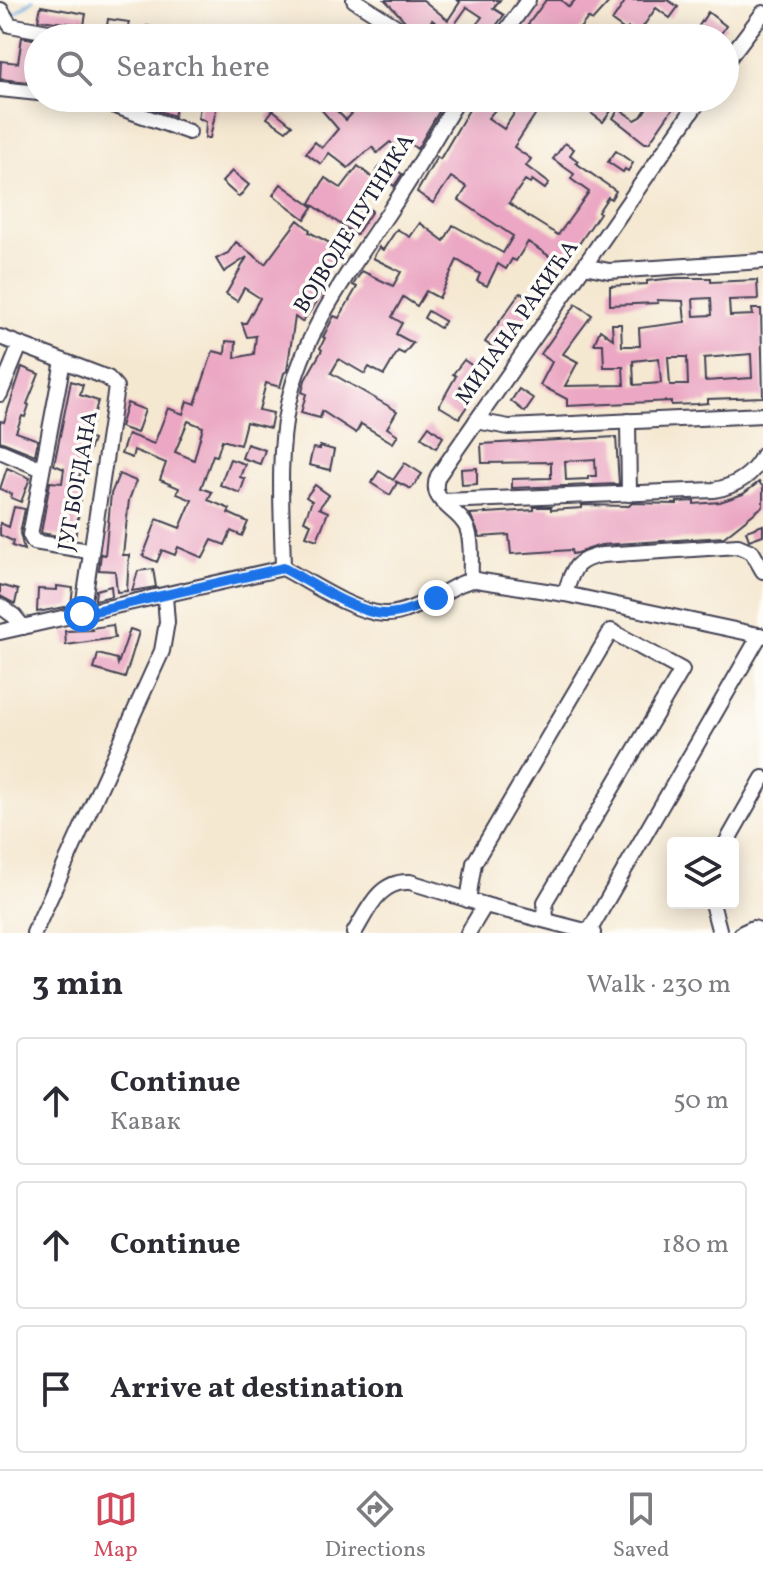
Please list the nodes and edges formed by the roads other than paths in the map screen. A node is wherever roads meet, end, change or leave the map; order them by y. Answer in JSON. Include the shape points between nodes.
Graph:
{"nodes":[{"id":1,"x":13,"y":0,"type":"edge"},
{"id":2,"x":354,"y":0,"type":"edge"},
{"id":3,"x":528,"y":0,"type":"edge"},
{"id":4,"x":763,"y":13,"type":"edge"},
{"id":5,"x":4,"y":16,"type":"edge"},
{"id":6,"x":32,"y":24,"type":"edge"},
{"id":7,"x":392,"y":24,"type":"edge"},
{"id":8,"x":511,"y":24,"type":"edge"},
{"id":9,"x":739,"y":45,"type":"edge"},
{"id":10,"x":0,"y":89,"type":"edge"},
{"id":11,"x":24,"y":92,"type":"edge"},
{"id":12,"x":132,"y":112,"type":"edge"},
{"id":13,"x":451,"y":112,"type":"edge"},
{"id":14,"x":691,"y":112,"type":"edge"},
{"id":15,"x":189,"y":132,"type":"dead end"},
{"id":16,"x":763,"y":261,"type":"edge"},
{"id":17,"x":584,"y":266,"type":"junction"},
{"id":18,"x":0,"y":337,"type":"edge"},
{"id":19,"x":20,"y":345,"type":"junction"},
{"id":20,"x":63,"y":361,"type":"junction"},
{"id":21,"x":0,"y":394,"type":"edge"},
{"id":22,"x":763,"y":415,"type":"edge"},
{"id":23,"x":476,"y":421,"type":"junction"},
{"id":24,"x":628,"y":421,"type":"junction"},
{"id":25,"x":0,"y":451,"type":"edge"},
{"id":26,"x":763,"y":455,"type":"edge"},
{"id":27,"x":42,"y":469,"type":"junction"},
{"id":28,"x":629,"y":494,"type":"junction"},
{"id":29,"x":442,"y":501,"type":"junction"},
{"id":30,"x":89,"y":551,"type":"junction"},
{"id":31,"x":283,"y":568,"type":"junction"},
{"id":32,"x":763,"y":571,"type":"edge"},
{"id":33,"x":471,"y":580,"type":"junction"},
{"id":34,"x":565,"y":594,"type":"junction"},
{"id":35,"x":165,"y":596,"type":"junction"},
{"id":36,"x":0,"y":606,"type":"edge"},
{"id":37,"x":82,"y":614,"type":"junction"},
{"id":38,"x":23,"y":627,"type":"junction"},
{"id":39,"x":0,"y":632,"type":"edge"},
{"id":40,"x":762,"y":636,"type":"edge"},
{"id":41,"x":763,"y":778,"type":"edge"},
{"id":42,"x":729,"y":837,"type":"edge"},
{"id":43,"x":468,"y":900,"type":"junction"},
{"id":44,"x":485,"y":905,"type":"junction"},
{"id":45,"x":714,"y":909,"type":"edge"},
{"id":46,"x":546,"y":920,"type":"junction"},
{"id":47,"x":763,"y":931,"type":"edge"},
{"id":48,"x":590,"y":932,"type":"edge"},
{"id":49,"x":34,"y":933,"type":"edge"},
{"id":50,"x":354,"y":933,"type":"edge"},
{"id":51,"x":468,"y":933,"type":"edge"},
{"id":52,"x":720,"y":933,"type":"edge"},
{"id":53,"x":742,"y":933,"type":"edge"}],
"edges":[{"from":1,"to":5,"type":"street"},
{"from":2,"to":7,"type":"street"},
{"from":3,"to":8,"type":"street"},
{"from":4,"to":9,"type":"street"},
{"from":5,"to":6,"type":"street"},
{"from":10,"to":11,"type":"street"},
{"from":12,"to":15,"type":"street"},
{"from":13,"to":31,"type":"street","name":"ВОЈВОДЕ ПУТНИКА","via":[[321,315],[302,356],[280,460]]},
{"from":14,"to":17,"type":"street","name":"МИЛАНА РАКИЋА"},
{"from":16,"to":17,"type":"street","via":[[609,271]]},
{"from":17,"to":23,"type":"street","name":"МИЛАНА РАКИЋА"},
{"from":18,"to":19,"type":"street","name":"ЈУГ БОГДАНА"},
{"from":19,"to":20,"type":"street","name":"ЈУГ БОГДАНА"},
{"from":19,"to":21,"type":"street"},
{"from":20,"to":27,"type":"street"},
{"from":20,"to":30,"type":"street","name":"ЈУГ БОГДАНА","via":[[108,378],[117,391]]},
{"from":22,"to":24,"type":"street"},
{"from":23,"to":24,"type":"street","via":[[509,427]]},
{"from":23,"to":29,"type":"street","name":"МИЛАНА РАКИЋА","via":[[438,476],[435,485]]},
{"from":24,"to":28,"type":"street"},
{"from":25,"to":27,"type":"street"},
{"from":26,"to":28,"type":"street","via":[[747,476],[723,488]]},
{"from":27,"to":30,"type":"street","via":[[31,538]]},
{"from":28,"to":29,"type":"street"},
{"from":29,"to":33,"type":"street","via":[[467,527]]},
{"from":30,"to":37,"type":"street","name":"ЈУГ БОГДАНА"},
{"from":31,"to":33,"type":"street","via":[[352,604],[386,614]]},
{"from":31,"to":35,"type":"street"},
{"from":32,"to":34,"type":"street","via":[[752,552],[738,546],[602,555],[577,564]]},
{"from":33,"to":34,"type":"street"},
{"from":34,"to":40,"type":"street"},
{"from":35,"to":37,"type":"street"},
{"from":35,"to":49,"type":"street","via":[[162,651]]},
{"from":36,"to":38,"type":"street"},
{"from":37,"to":38,"type":"street"},
{"from":38,"to":39,"type":"street"},
{"from":40,"to":48,"type":"street"},
{"from":41,"to":42,"type":"street"},
{"from":43,"to":44,"type":"street"},
{"from":43,"to":46,"type":"street","via":[[474,863],[611,631],[682,670],[545,902]]},
{"from":43,"to":50,"type":"street","via":[[398,881],[378,894]]},
{"from":44,"to":46,"type":"street"},
{"from":44,"to":51,"type":"street"},
{"from":45,"to":52,"type":"street"},
{"from":46,"to":48,"type":"street"},
{"from":47,"to":53,"type":"street"}]}
